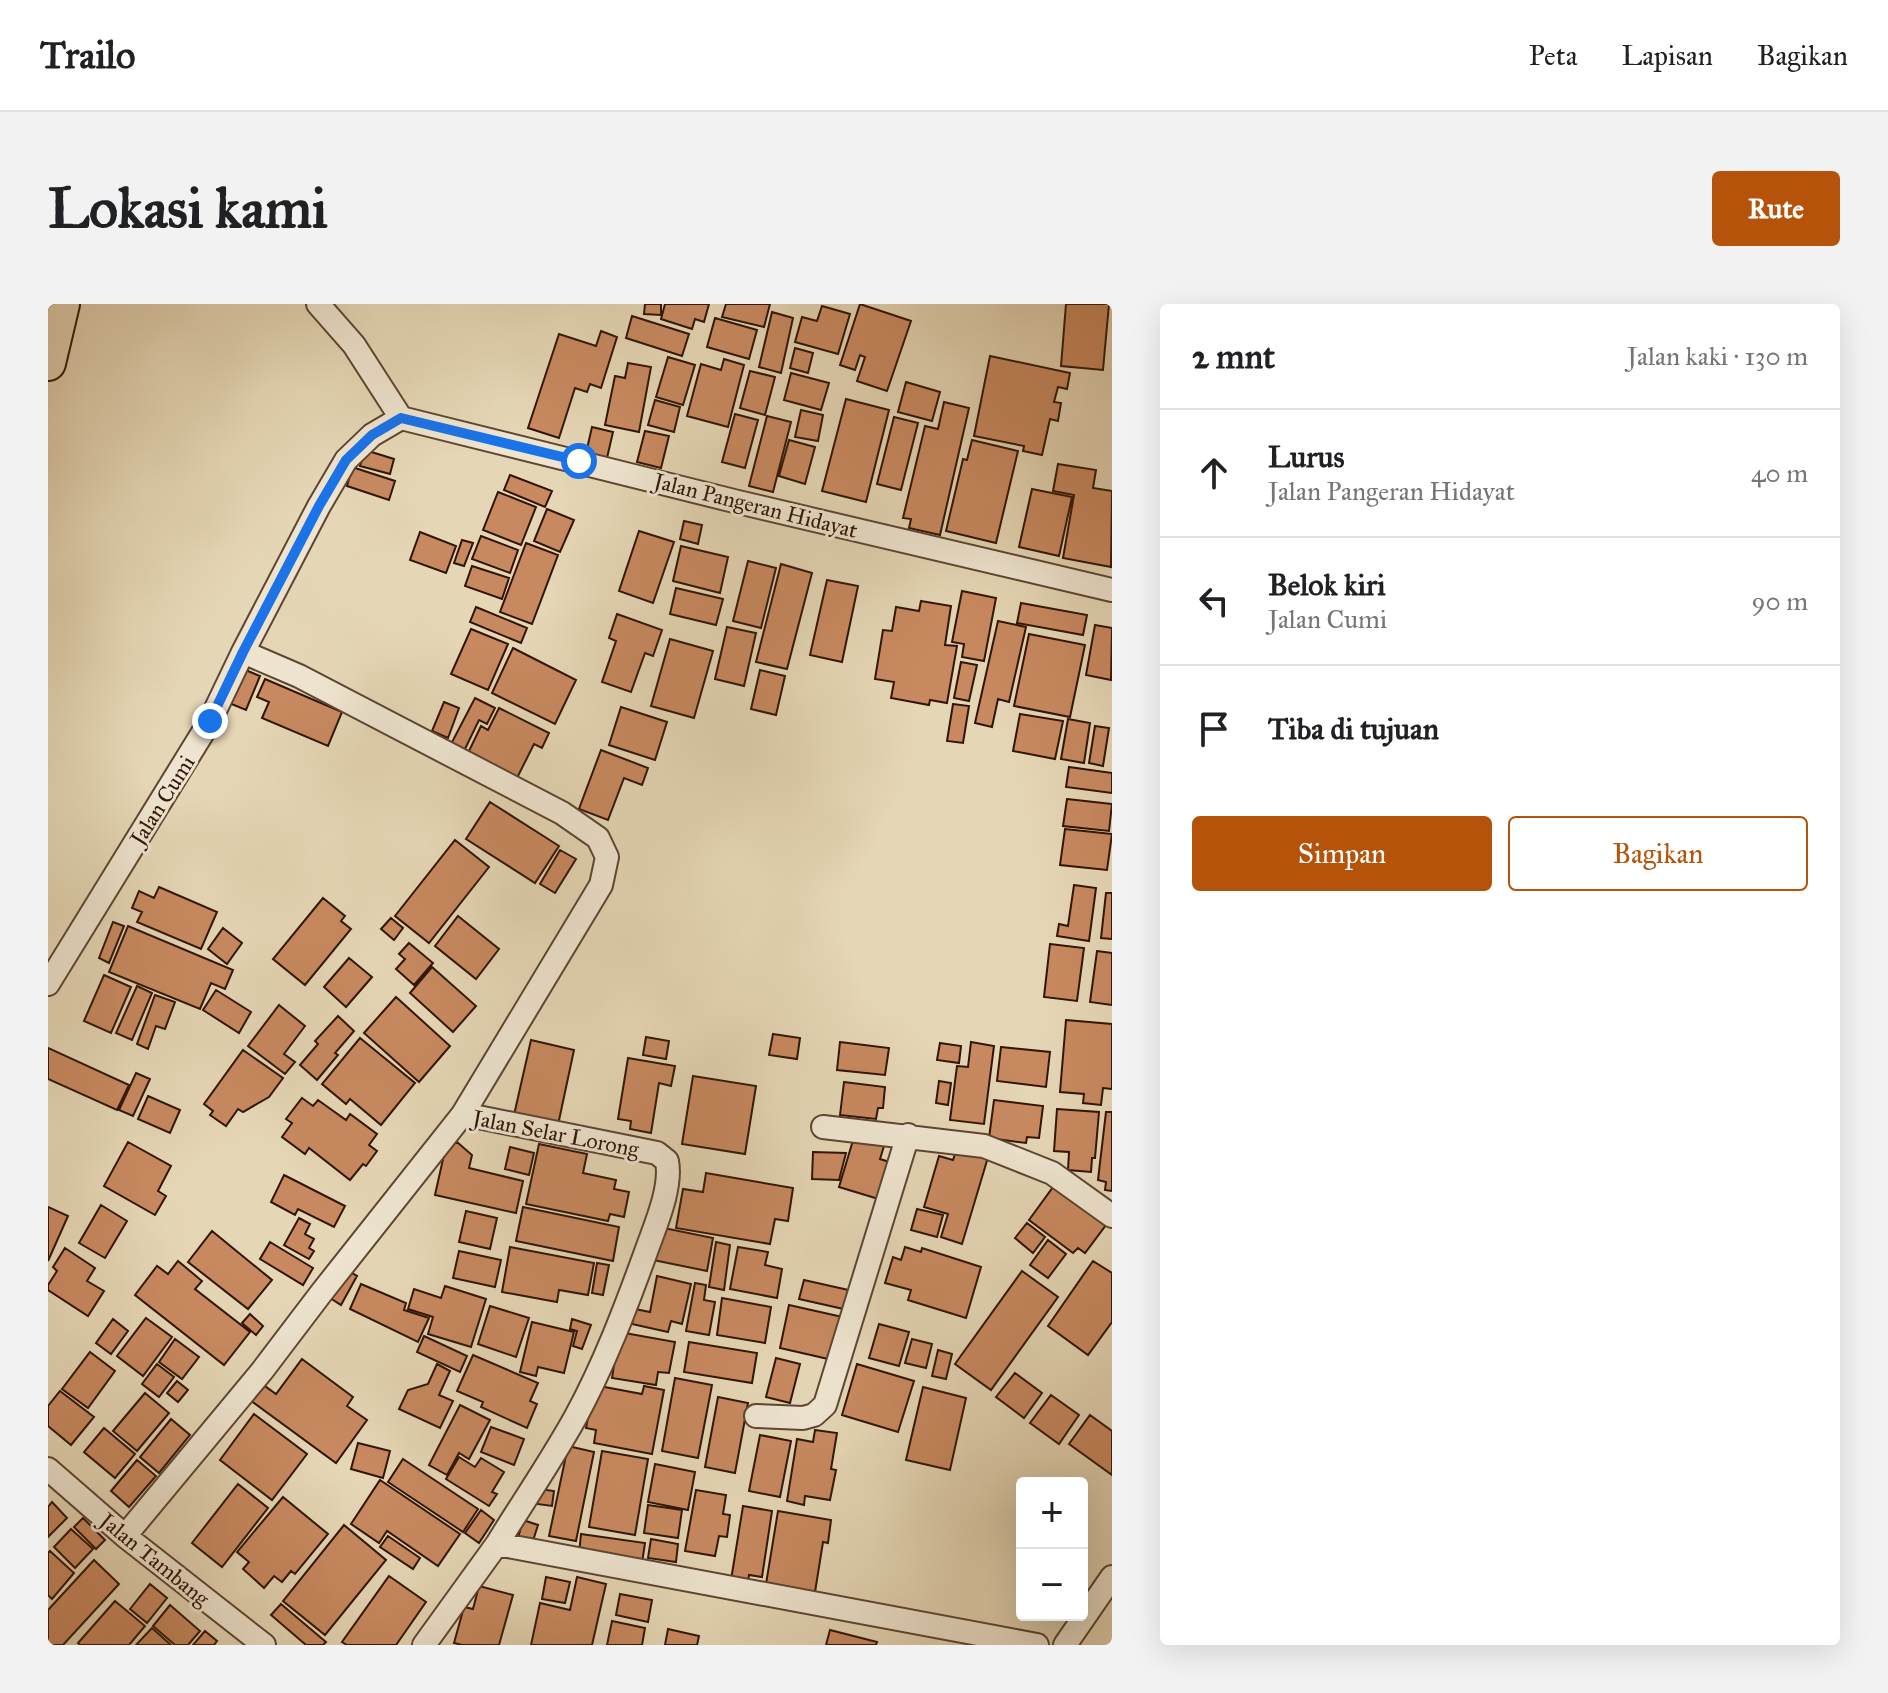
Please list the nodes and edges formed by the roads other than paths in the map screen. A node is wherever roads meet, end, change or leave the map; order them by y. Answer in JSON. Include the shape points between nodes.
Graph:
{"nodes":[{"id":1,"x":62,"y":304,"type":"edge"},
{"id":2,"x":318,"y":304,"type":"edge"},
{"id":3,"x":48,"y":363,"type":"edge"},
{"id":4,"x":401,"y":418,"type":"junction"},
{"id":5,"x":1112,"y":590,"type":"edge"},
{"id":6,"x":243,"y":652,"type":"junction"},
{"id":7,"x":48,"y":984,"type":"edge"},
{"id":8,"x":463,"y":1114,"type":"junction"},
{"id":9,"x":823,"y":1127,"type":"dead end"},
{"id":10,"x":908,"y":1135,"type":"junction"},
{"id":11,"x":1112,"y":1216,"type":"edge"},
{"id":12,"x":756,"y":1416,"type":"dead end"},
{"id":13,"x":48,"y":1469,"type":"edge"},
{"id":14,"x":125,"y":1536,"type":"junction"},
{"id":15,"x":497,"y":1544,"type":"junction"},
{"id":16,"x":1112,"y":1577,"type":"edge"},
{"id":17,"x":264,"y":1645,"type":"edge"},
{"id":18,"x":424,"y":1645,"type":"edge"},
{"id":19,"x":1037,"y":1645,"type":"edge"},
{"id":20,"x":1065,"y":1645,"type":"edge"}],
"edges":[{"from":1,"to":3,"type":"main road"},
{"from":2,"to":4,"type":"street","via":[[354,345]]},
{"from":4,"to":5,"type":"street","name":"Jalan Pangeran Hidayat"},
{"from":4,"to":6,"type":"street","name":"Jalan Cumi","via":[[372,435],[346,460]]},
{"from":6,"to":7,"type":"street","name":"Jalan Cumi","via":[[210,721]]},
{"from":6,"to":8,"type":"street","via":[[562,813],[598,838],[607,857],[601,885]]},
{"from":8,"to":14,"type":"street","name":"Jalan Selar Lorong"},
{"from":8,"to":15,"type":"street","name":"Jalan Selar Lorong","via":[[657,1153],[667,1161],[669,1172],[658,1219],[605,1356],[575,1419]]},
{"from":9,"to":10,"type":"street"},
{"from":10,"to":11,"type":"street","via":[[984,1146],[1020,1159],[1052,1173]]},
{"from":10,"to":12,"type":"street","via":[[825,1405],[803,1418]]},
{"from":13,"to":14,"type":"street","name":"Jalan Tambang"},
{"from":14,"to":17,"type":"street","name":"Jalan Tambang"},
{"from":15,"to":18,"type":"street","name":"Jalan Selar Lorong"},
{"from":15,"to":19,"type":"street"},
{"from":16,"to":20,"type":"street"}]}
